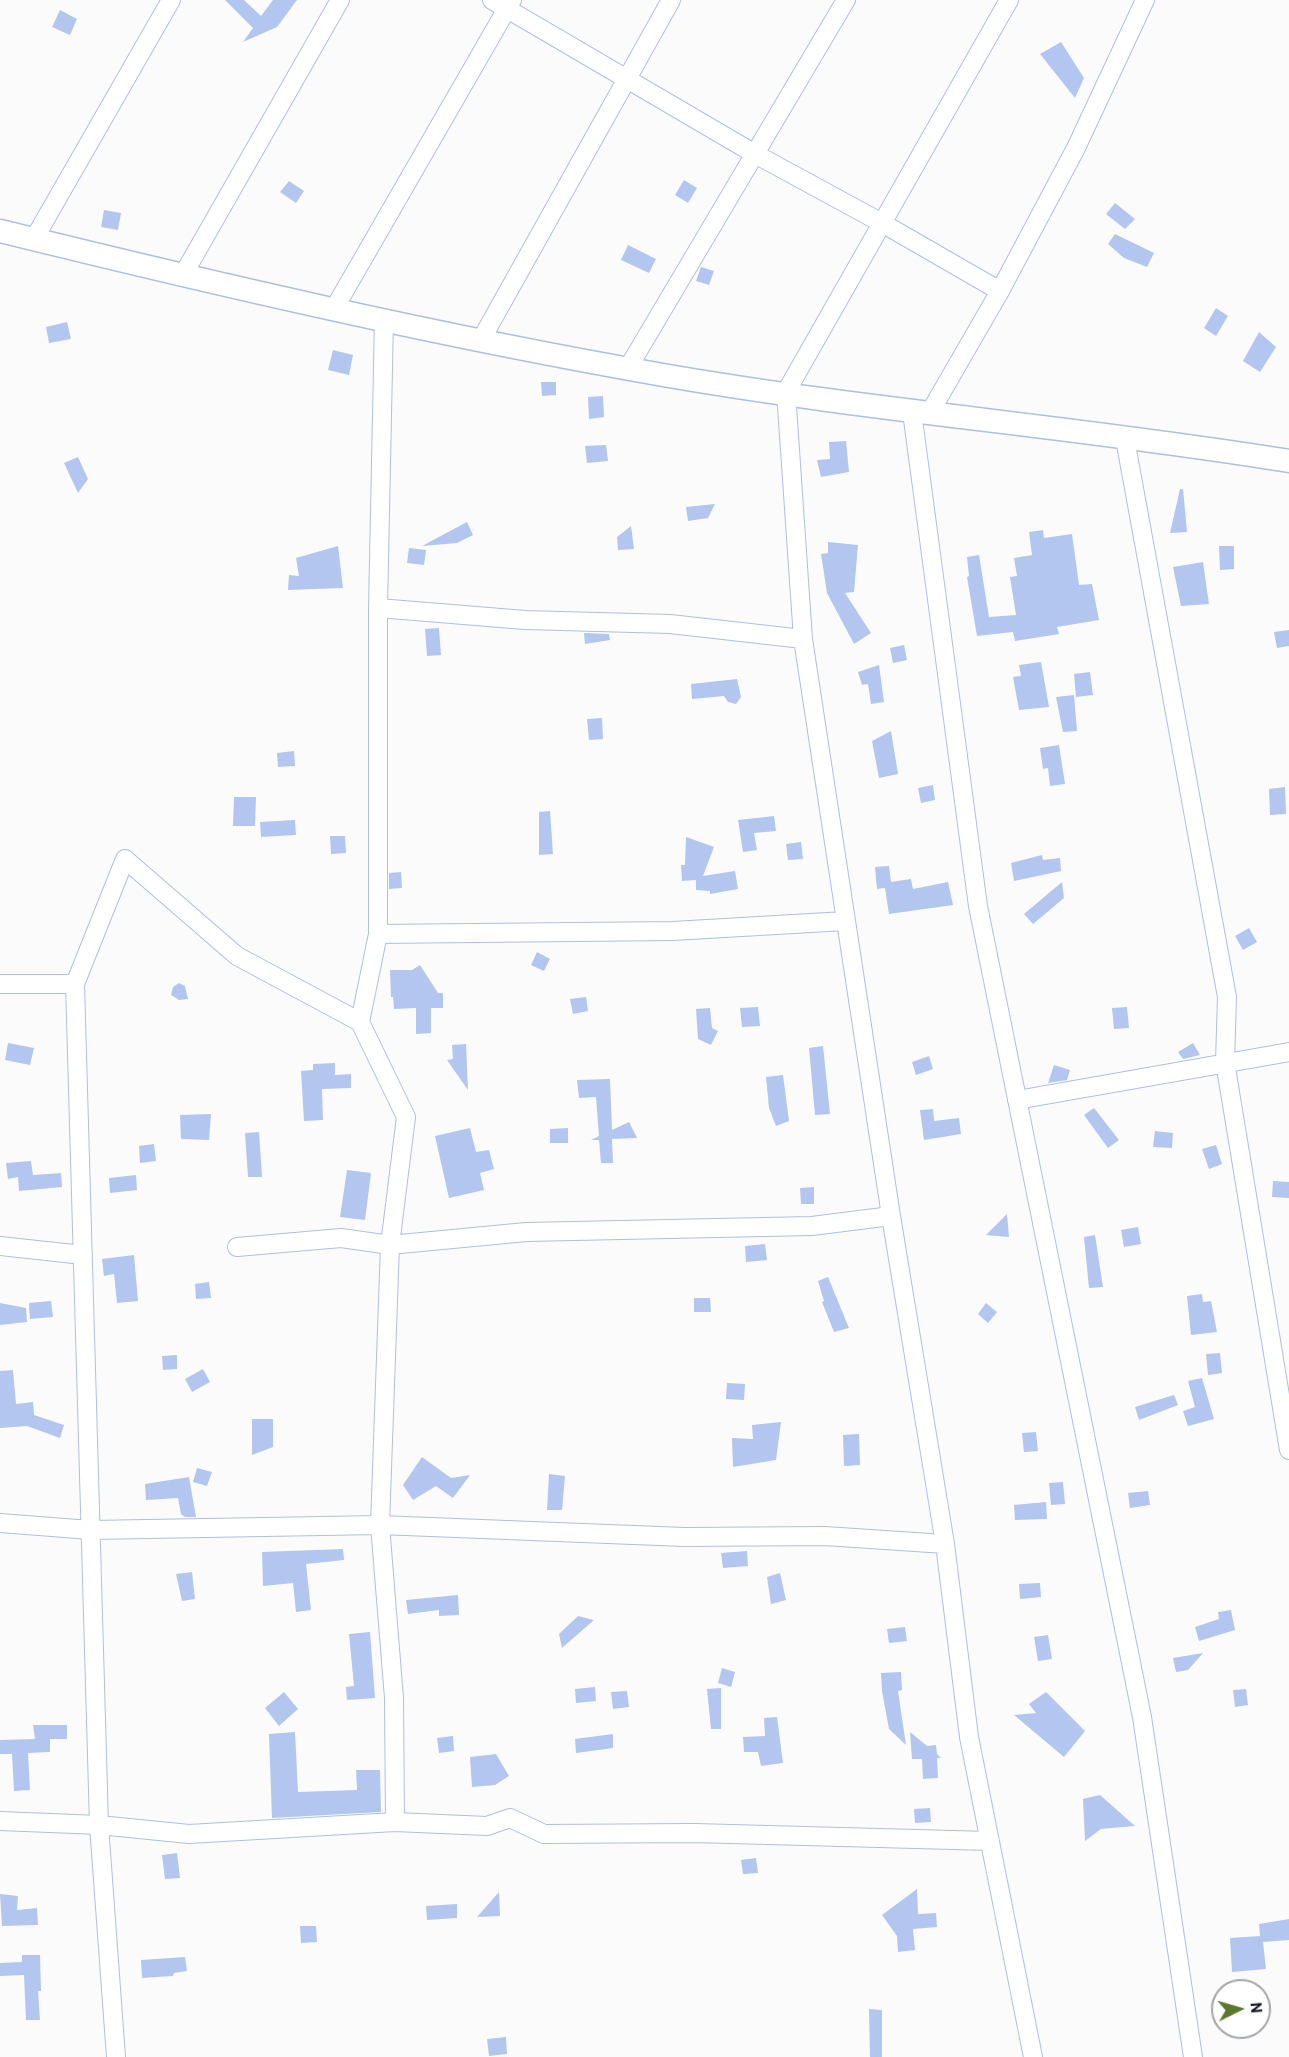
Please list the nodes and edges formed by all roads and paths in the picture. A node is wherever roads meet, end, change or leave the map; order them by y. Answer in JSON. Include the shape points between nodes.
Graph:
{"nodes":[{"id":1,"x":171,"y":0,"type":"edge"},
{"id":2,"x":340,"y":0,"type":"edge"},
{"id":3,"x":671,"y":0,"type":"edge"},
{"id":4,"x":846,"y":0,"type":"edge"},
{"id":5,"x":1009,"y":0,"type":"edge"},
{"id":6,"x":1145,"y":0,"type":"edge"},
{"id":7,"x":503,"y":3,"type":"edge"},
{"id":8,"x":626,"y":80,"type":"junction"},
{"id":9,"x":754,"y":154,"type":"junction"},
{"id":10,"x":882,"y":223,"type":"junction"},
{"id":11,"x":0,"y":231,"type":"edge"},
{"id":12,"x":34,"y":239,"type":"junction"},
{"id":13,"x":183,"y":275,"type":"junction"},
{"id":14,"x":1000,"y":291,"type":"junction"},
{"id":15,"x":334,"y":309,"type":"junction"},
{"id":16,"x":384,"y":320,"type":"junction"},
{"id":17,"x":481,"y":340,"type":"junction"},
{"id":18,"x":628,"y":368,"type":"junction"},
{"id":19,"x":786,"y":392,"type":"junction"},
{"id":20,"x":920,"y":413,"type":"junction"},
{"id":21,"x":1125,"y":440,"type":"junction"},
{"id":22,"x":1289,"y":461,"type":"edge"},
{"id":23,"x":378,"y":608,"type":"junction"},
{"id":24,"x":803,"y":639,"type":"junction"},
{"id":25,"x":845,"y":921,"type":"junction"},
{"id":26,"x":378,"y":934,"type":"junction"},
{"id":27,"x":0,"y":984,"type":"edge"},
{"id":28,"x":75,"y":984,"type":"junction"},
{"id":29,"x":360,"y":1022,"type":"junction"},
{"id":30,"x":1289,"y":1052,"type":"edge"},
{"id":31,"x":1225,"y":1062,"type":"junction"},
{"id":32,"x":1017,"y":1100,"type":"junction"},
{"id":33,"x":891,"y":1216,"type":"junction"},
{"id":34,"x":390,"y":1245,"type":"junction"},
{"id":35,"x":0,"y":1246,"type":"edge"},
{"id":36,"x":237,"y":1247,"type":"dead end"},
{"id":37,"x":82,"y":1255,"type":"junction"},
{"id":38,"x":1289,"y":1450,"type":"edge"},
{"id":39,"x":0,"y":1523,"type":"edge"},
{"id":40,"x":380,"y":1526,"type":"junction"},
{"id":41,"x":90,"y":1530,"type":"junction"},
{"id":42,"x":945,"y":1544,"type":"junction"},
{"id":43,"x":0,"y":1821,"type":"edge"},
{"id":44,"x":394,"y":1822,"type":"junction"},
{"id":45,"x":99,"y":1825,"type":"junction"},
{"id":46,"x":990,"y":1841,"type":"junction"},
{"id":47,"x":116,"y":2057,"type":"edge"},
{"id":48,"x":1033,"y":2057,"type":"edge"},
{"id":49,"x":1193,"y":2057,"type":"edge"}],
"edges":[{"from":1,"to":12,"type":"street"},
{"from":2,"to":13,"type":"street"},
{"from":3,"to":8,"type":"street"},
{"from":4,"to":9,"type":"street"},
{"from":5,"to":10,"type":"street"},
{"from":6,"to":14,"type":"street","via":[[1076,148]]},
{"from":7,"to":8,"type":"street"},
{"from":7,"to":15,"type":"street"},
{"from":8,"to":9,"type":"street"},
{"from":8,"to":17,"type":"street"},
{"from":9,"to":10,"type":"street"},
{"from":9,"to":18,"type":"street"},
{"from":10,"to":14,"type":"street"},
{"from":10,"to":19,"type":"street"},
{"from":11,"to":12,"type":"street"},
{"from":12,"to":13,"type":"street"},
{"from":13,"to":15,"type":"street"},
{"from":14,"to":20,"type":"street"},
{"from":15,"to":16,"type":"street"},
{"from":16,"to":17,"type":"street"},
{"from":16,"to":23,"type":"street"},
{"from":17,"to":18,"type":"street"},
{"from":18,"to":19,"type":"street"},
{"from":19,"to":20,"type":"street"},
{"from":19,"to":24,"type":"street"},
{"from":20,"to":21,"type":"street"},
{"from":20,"to":32,"type":"street","via":[[978,906]]},
{"from":21,"to":22,"type":"street"},
{"from":21,"to":31,"type":"street","via":[[1227,997]]},
{"from":23,"to":24,"type":"street","via":[[525,620],[670,624]]},
{"from":23,"to":26,"type":"street"},
{"from":24,"to":25,"type":"street"},
{"from":25,"to":26,"type":"street","via":[[673,932]]},
{"from":25,"to":33,"type":"street"},
{"from":26,"to":29,"type":"street"},
{"from":27,"to":28,"type":"street"},
{"from":28,"to":29,"type":"street","via":[[125,859],[237,956]]},
{"from":28,"to":37,"type":"street"},
{"from":29,"to":34,"type":"street","via":[[406,1117]]},
{"from":30,"to":31,"type":"street"},
{"from":31,"to":32,"type":"street"},
{"from":31,"to":38,"type":"street"},
{"from":32,"to":49,"type":"street","via":[[1142,1717]]},
{"from":33,"to":34,"type":"street","via":[[812,1226],[526,1232]]},
{"from":33,"to":42,"type":"street"},
{"from":34,"to":36,"type":"street","via":[[341,1238]]},
{"from":34,"to":40,"type":"street"},
{"from":35,"to":37,"type":"street"},
{"from":37,"to":41,"type":"street"},
{"from":39,"to":41,"type":"street"},
{"from":40,"to":41,"type":"street"},
{"from":40,"to":42,"type":"street","via":[[684,1537],[825,1536]]},
{"from":40,"to":44,"type":"street","via":[[394,1698]]},
{"from":41,"to":45,"type":"street"},
{"from":42,"to":46,"type":"street","via":[[969,1737]]},
{"from":43,"to":45,"type":"street"},
{"from":44,"to":45,"type":"street","via":[[189,1834]]},
{"from":44,"to":46,"type":"street","via":[[487,1826],[510,1818],[544,1834],[694,1833]]},
{"from":45,"to":47,"type":"street"},
{"from":46,"to":48,"type":"street"}]}
